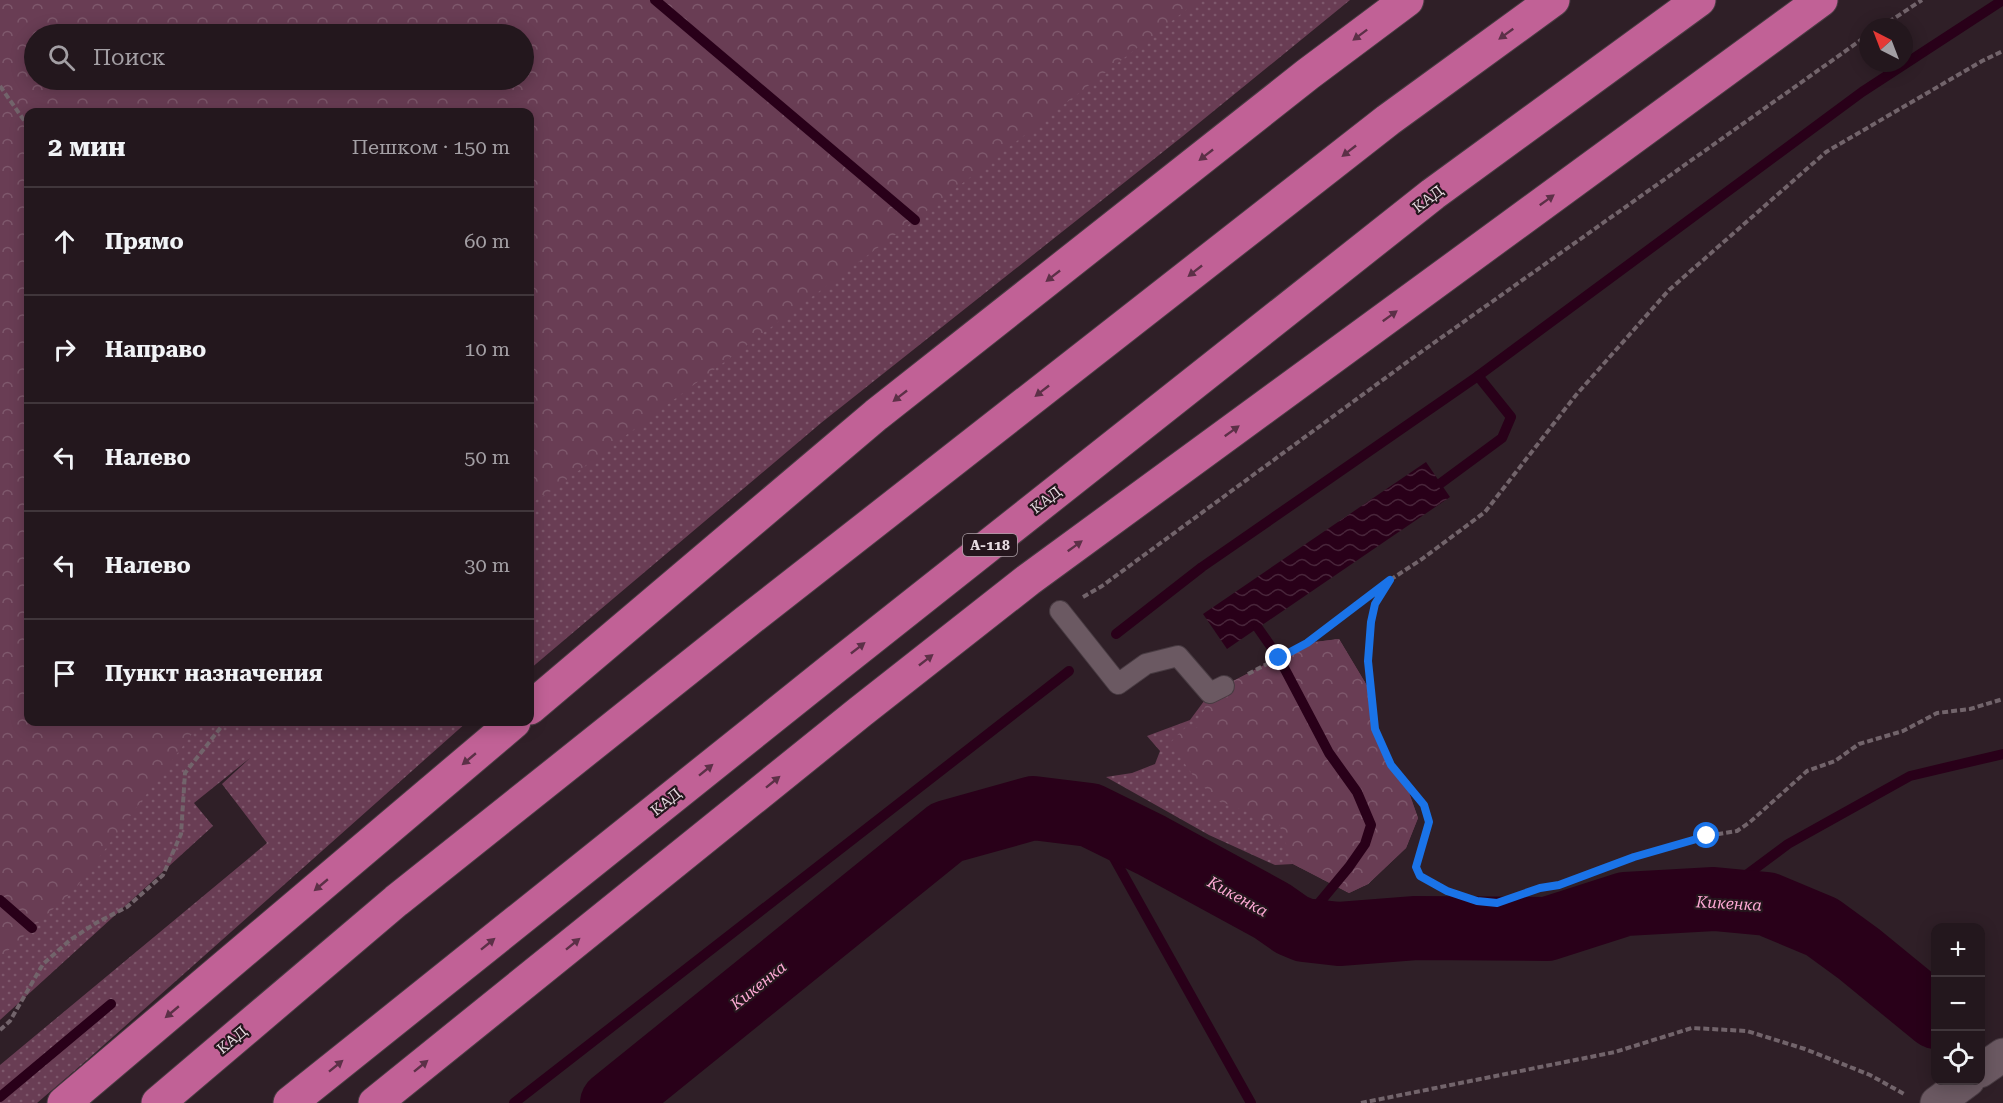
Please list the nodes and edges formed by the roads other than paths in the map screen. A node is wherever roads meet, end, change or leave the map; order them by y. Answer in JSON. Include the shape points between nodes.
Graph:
{"nodes":[{"id":1,"x":1407,"y":0,"type":"edge"},
{"id":2,"x":1553,"y":0,"type":"edge"},
{"id":3,"x":1700,"y":0,"type":"edge"},
{"id":4,"x":1821,"y":0,"type":"edge"},
{"id":5,"x":1060,"y":611,"type":"road end"},
{"id":6,"x":1224,"y":687,"type":"dead end"},
{"id":7,"x":534,"y":705,"type":"edge"},
{"id":8,"x":509,"y":726,"type":"edge"},
{"id":9,"x":2003,"y":1055,"type":"edge"},
{"id":10,"x":1954,"y":1091,"type":"edge"},
{"id":11,"x":64,"y":1103,"type":"edge"},
{"id":12,"x":158,"y":1103,"type":"edge"},
{"id":13,"x":290,"y":1103,"type":"edge"},
{"id":14,"x":375,"y":1103,"type":"edge"}],
"edges":[{"from":1,"to":7,"type":"highway","one_way":true,"via":[[876,416]]},
{"from":2,"to":12,"type":"highway","name":"КАД","one_way":true,"via":[[1388,120],[737,629],[396,902]]},
{"from":13,"to":3,"type":"highway","name":"КАД","number":"А-118","one_way":true,"via":[[1433,194]]},
{"from":14,"to":4,"type":"highway","one_way":true,"via":[[1028,580]]},
{"from":5,"to":6,"type":"lane","via":[[1118,684],[1146,664],[1178,656],[1210,693]]},
{"from":8,"to":11,"type":"highway","one_way":true},
{"from":9,"to":10,"type":"street"}]}
